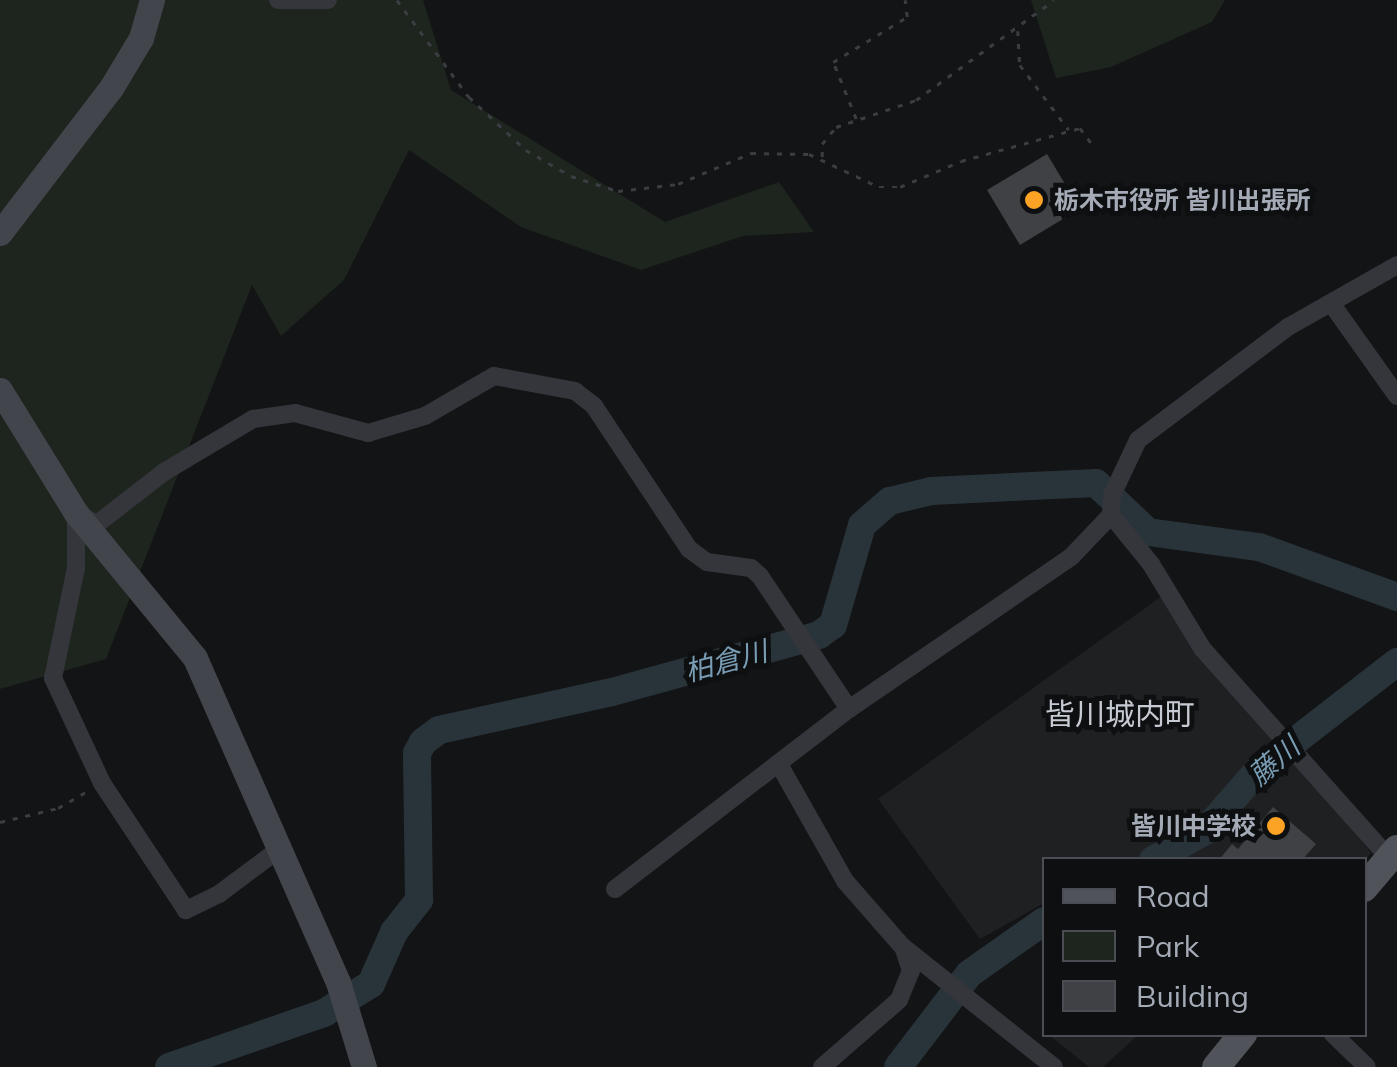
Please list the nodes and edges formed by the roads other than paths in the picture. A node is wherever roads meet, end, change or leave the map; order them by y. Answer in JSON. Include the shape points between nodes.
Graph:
{"nodes":[{"id":1,"x":152,"y":0,"type":"edge"},
{"id":2,"x":278,"y":0,"type":"edge"},
{"id":3,"x":328,"y":0,"type":"edge"},
{"id":4,"x":0,"y":233,"type":"edge"},
{"id":5,"x":1397,"y":265,"type":"edge"},
{"id":6,"x":1330,"y":303,"type":"junction"},
{"id":7,"x":0,"y":390,"type":"edge"},
{"id":8,"x":1397,"y":396,"type":"edge"},
{"id":9,"x":76,"y":512,"type":"junction"},
{"id":10,"x":1110,"y":515,"type":"junction"},
{"id":11,"x":849,"y":709,"type":"junction"},
{"id":12,"x":780,"y":766,"type":"junction"},
{"id":13,"x":282,"y":846,"type":"junction"},
{"id":14,"x":1393,"y":853,"type":"edge"},
{"id":15,"x":1367,"y":884,"type":"edge"},
{"id":16,"x":616,"y":890,"type":"dead end"},
{"id":17,"x":902,"y":946,"type":"junction"},
{"id":18,"x":1241,"y":1037,"type":"edge"},
{"id":19,"x":1336,"y":1037,"type":"edge"},
{"id":20,"x":364,"y":1067,"type":"edge"},
{"id":21,"x":822,"y":1067,"type":"edge"},
{"id":22,"x":1054,"y":1067,"type":"edge"},
{"id":23,"x":1216,"y":1067,"type":"edge"},
{"id":24,"x":1367,"y":1067,"type":"edge"}],
"edges":[{"from":1,"to":4,"type":"street","via":[[141,38],[110,88]]},
{"from":2,"to":3,"type":"street"},
{"from":5,"to":6,"type":"street"},
{"from":6,"to":8,"type":"street"},
{"from":6,"to":10,"type":"street","via":[[1138,440],[1112,495]]},
{"from":7,"to":9,"type":"street"},
{"from":9,"to":11,"type":"street","via":[[97,524],[164,472],[253,418],[295,413],[368,434],[494,376],[575,391],[594,406],[688,549],[707,562],[751,568]]},
{"from":9,"to":13,"type":"street","via":[[195,658]]},
{"from":9,"to":13,"type":"street","via":[[76,568],[53,678],[102,783],[186,910]]},
{"from":10,"to":11,"type":"street","via":[[1070,557]]},
{"from":10,"to":14,"type":"street","via":[[1151,564],[1202,648]]},
{"from":11,"to":12,"type":"street"},
{"from":12,"to":16,"type":"street"},
{"from":12,"to":17,"type":"street","via":[[845,881]]},
{"from":13,"to":20,"type":"street","via":[[338,982]]},
{"from":14,"to":15,"type":"main road"},
{"from":17,"to":21,"type":"street","via":[[911,972],[898,1000]]},
{"from":17,"to":22,"type":"street"},
{"from":18,"to":23,"type":"main road"},
{"from":19,"to":24,"type":"street"}]}
